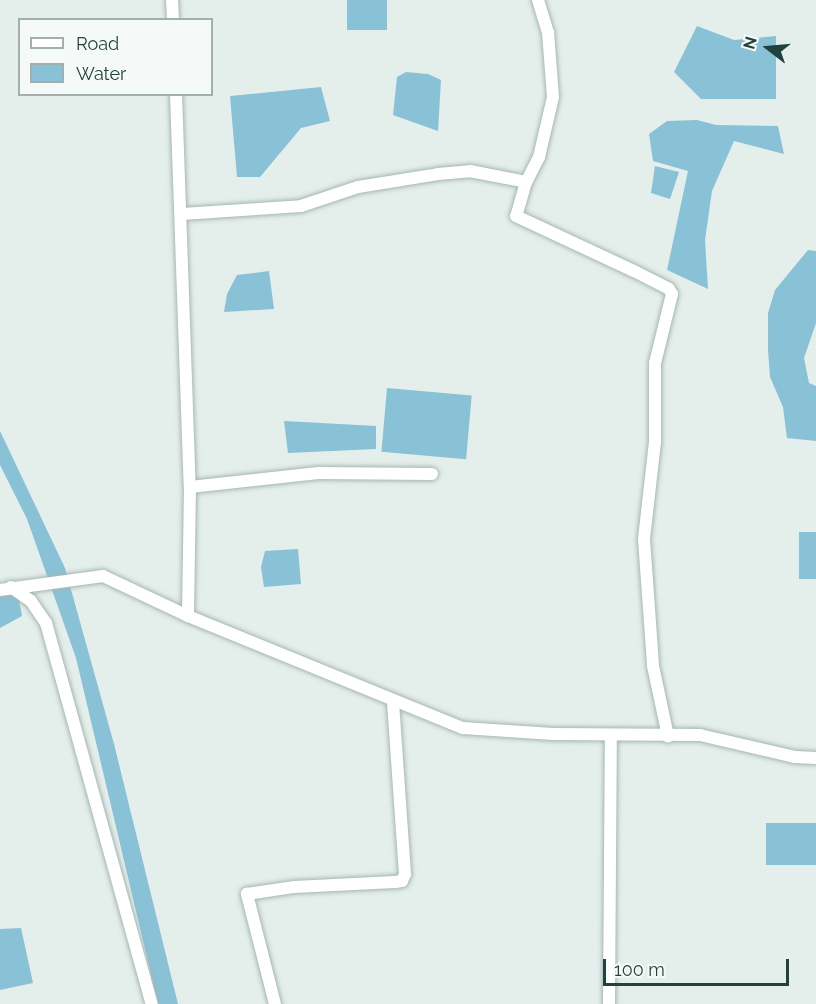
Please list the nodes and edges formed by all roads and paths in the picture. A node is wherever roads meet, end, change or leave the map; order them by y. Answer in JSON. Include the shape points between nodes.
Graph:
{"nodes":[{"id":1,"x":172,"y":0,"type":"edge"},
{"id":2,"x":538,"y":0,"type":"edge"},
{"id":3,"x":173,"y":18,"type":"edge"},
{"id":4,"x":176,"y":96,"type":"edge"},
{"id":5,"x":526,"y":182,"type":"junction"},
{"id":6,"x":182,"y":214,"type":"junction"},
{"id":7,"x":432,"y":474,"type":"dead end"},
{"id":8,"x":190,"y":487,"type":"junction"},
{"id":9,"x":6,"y":588,"type":"edge"},
{"id":10,"x":188,"y":616,"type":"junction"},
{"id":11,"x":393,"y":701,"type":"junction"},
{"id":12,"x":611,"y":735,"type":"junction"},
{"id":13,"x":668,"y":736,"type":"junction"},
{"id":14,"x":816,"y":758,"type":"edge"},
{"id":15,"x":152,"y":1004,"type":"edge"},
{"id":16,"x":275,"y":1004,"type":"edge"},
{"id":17,"x":609,"y":1004,"type":"edge"}],
"edges":[{"from":1,"to":3,"type":"street"},
{"from":2,"to":5,"type":"street","via":[[548,32],[553,97],[539,157]]},
{"from":4,"to":6,"type":"street"},
{"from":5,"to":6,"type":"street","via":[[470,171],[358,187],[301,206]]},
{"from":5,"to":13,"type":"street","via":[[516,216],[634,271],[672,294],[655,363],[655,442],[644,538],[653,666]]},
{"from":6,"to":8,"type":"street"},
{"from":7,"to":8,"type":"street","via":[[318,473]]},
{"from":8,"to":10,"type":"street"},
{"from":9,"to":10,"type":"street","via":[[114,578]]},
{"from":9,"to":15,"type":"street","via":[[31,601],[46,622]]},
{"from":10,"to":11,"type":"street"},
{"from":11,"to":12,"type":"street","via":[[463,728]]},
{"from":11,"to":16,"type":"street","via":[[405,874],[402,881],[395,882],[294,887],[246,894]]},
{"from":12,"to":13,"type":"street"},
{"from":12,"to":17,"type":"street"},
{"from":13,"to":14,"type":"street","via":[[700,735],[795,757]]}]}
